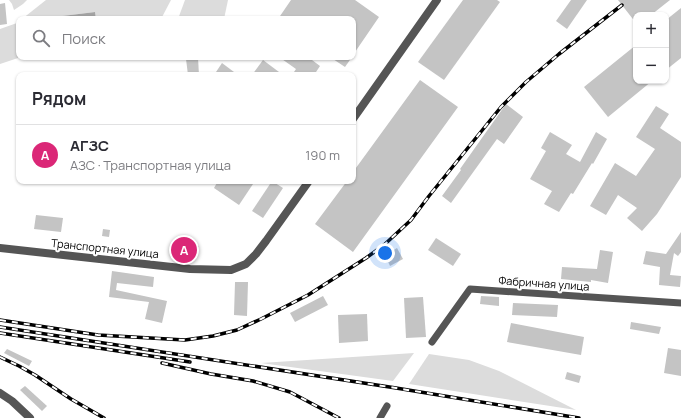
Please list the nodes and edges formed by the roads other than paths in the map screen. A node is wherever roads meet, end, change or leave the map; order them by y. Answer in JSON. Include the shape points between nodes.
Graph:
{"nodes":[{"id":1,"x":438,"y":0,"type":"edge"},
{"id":2,"x":356,"y":115,"type":"edge"},
{"id":3,"x":307,"y":184,"type":"edge"},
{"id":4,"x":0,"y":248,"type":"edge"},
{"id":5,"x":681,"y":303,"type":"edge"},
{"id":6,"x":432,"y":342,"type":"dead end"},
{"id":7,"x":0,"y":393,"type":"edge"},
{"id":8,"x":387,"y":406,"type":"dead end"},
{"id":9,"x":30,"y":418,"type":"edge"},
{"id":10,"x":380,"y":418,"type":"edge"}],
"edges":[{"from":1,"to":2,"type":"street"},
{"from":3,"to":4,"type":"street","name":"Транспортная улица","via":[[256,254],[246,264],[231,270],[190,269]]},
{"from":5,"to":6,"type":"street","name":"Фабричная улица","via":[[470,289]]},
{"from":7,"to":9,"type":"street"},
{"from":8,"to":10,"type":"street"}]}
